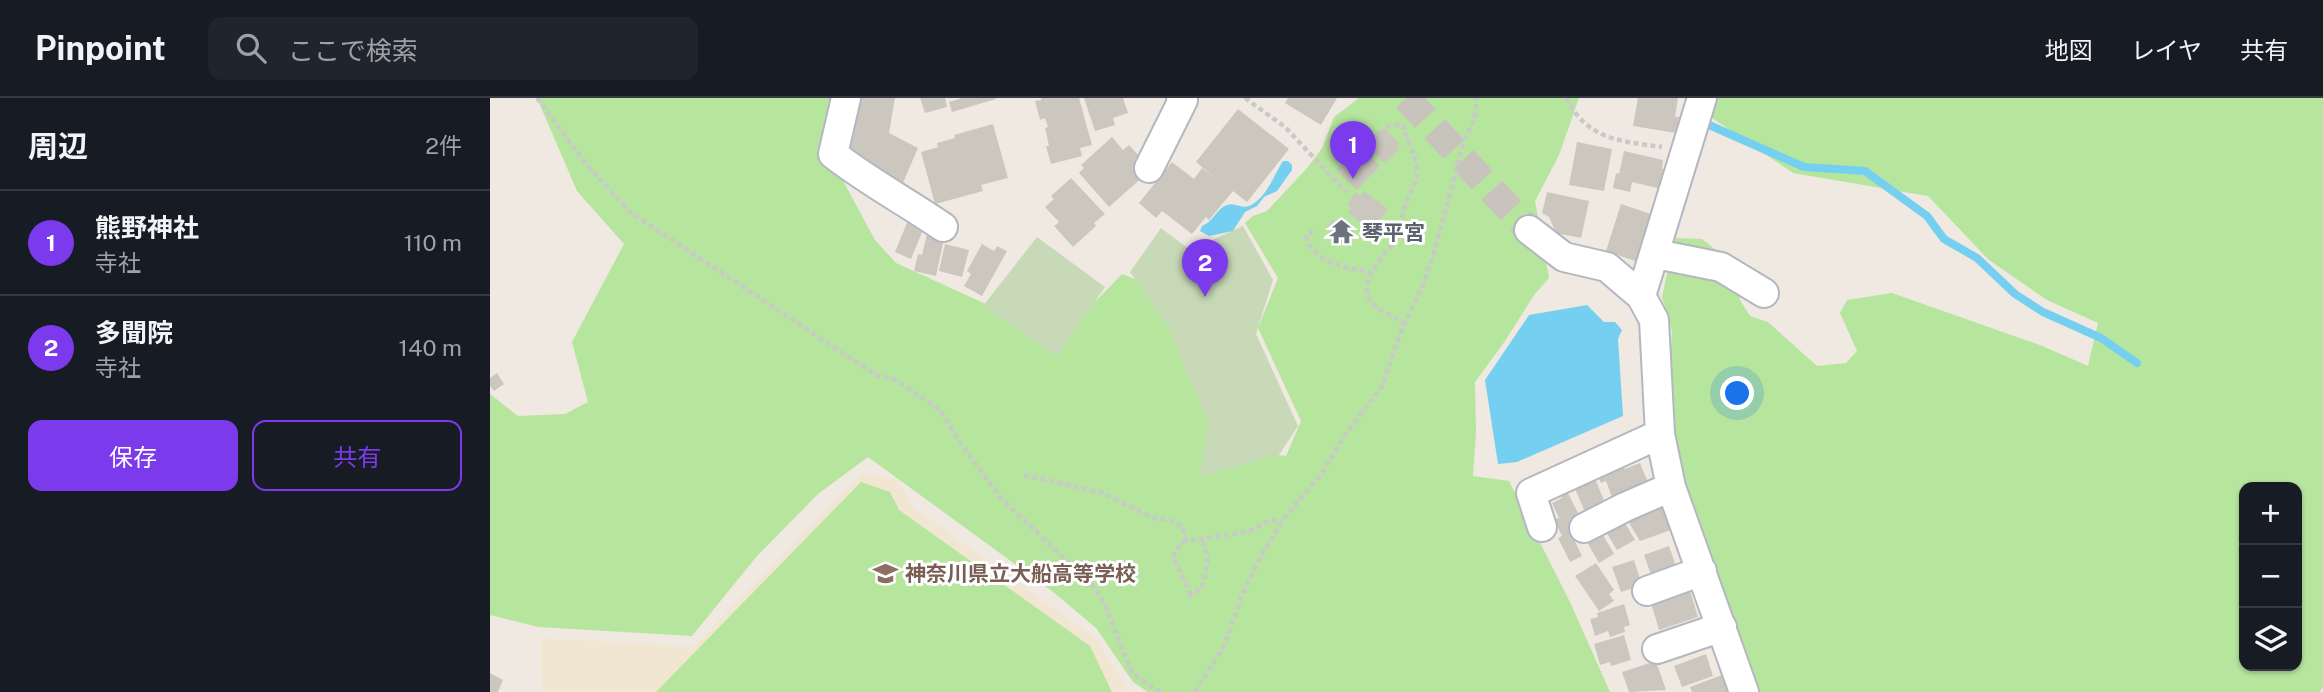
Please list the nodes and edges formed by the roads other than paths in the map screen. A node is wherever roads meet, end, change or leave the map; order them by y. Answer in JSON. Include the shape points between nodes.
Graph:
{"nodes":[{"id":1,"x":846,"y":98,"type":"edge"},
{"id":2,"x":1181,"y":98,"type":"edge"},
{"id":3,"x":1702,"y":98,"type":"edge"},
{"id":4,"x":1149,"y":168,"type":"dead end"},
{"id":5,"x":943,"y":227,"type":"dead end"},
{"id":6,"x":1529,"y":230,"type":"tunnel mouth"},
{"id":7,"x":1656,"y":254,"type":"junction"},
{"id":8,"x":1764,"y":293,"type":"dead end"},
{"id":9,"x":1641,"y":296,"type":"junction"},
{"id":10,"x":1660,"y":434,"type":"junction"},
{"id":11,"x":1671,"y":487,"type":"junction"},
{"id":12,"x":1542,"y":527,"type":"dead end"},
{"id":13,"x":1584,"y":528,"type":"dead end"},
{"id":14,"x":1702,"y":571,"type":"junction"},
{"id":15,"x":1647,"y":592,"type":"dead end"},
{"id":16,"x":1722,"y":627,"type":"junction"},
{"id":17,"x":1657,"y":649,"type":"dead end"},
{"id":18,"x":1744,"y":692,"type":"edge"}],
"edges":[{"from":1,"to":5,"type":"street","via":[[833,154]]},
{"from":2,"to":4,"type":"street"},
{"from":3,"to":7,"type":"street"},
{"from":6,"to":9,"type":"street","via":[[1564,257],[1607,267]]},
{"from":7,"to":8,"type":"street","via":[[1721,267]]},
{"from":7,"to":9,"type":"street"},
{"from":9,"to":10,"type":"street","via":[[1654,320]]},
{"from":10,"to":11,"type":"street"},
{"from":10,"to":12,"type":"street","via":[[1531,493]]},
{"from":11,"to":13,"type":"street"},
{"from":11,"to":14,"type":"street"},
{"from":14,"to":15,"type":"street"},
{"from":14,"to":16,"type":"street"},
{"from":16,"to":17,"type":"street"},
{"from":16,"to":18,"type":"street"}]}
